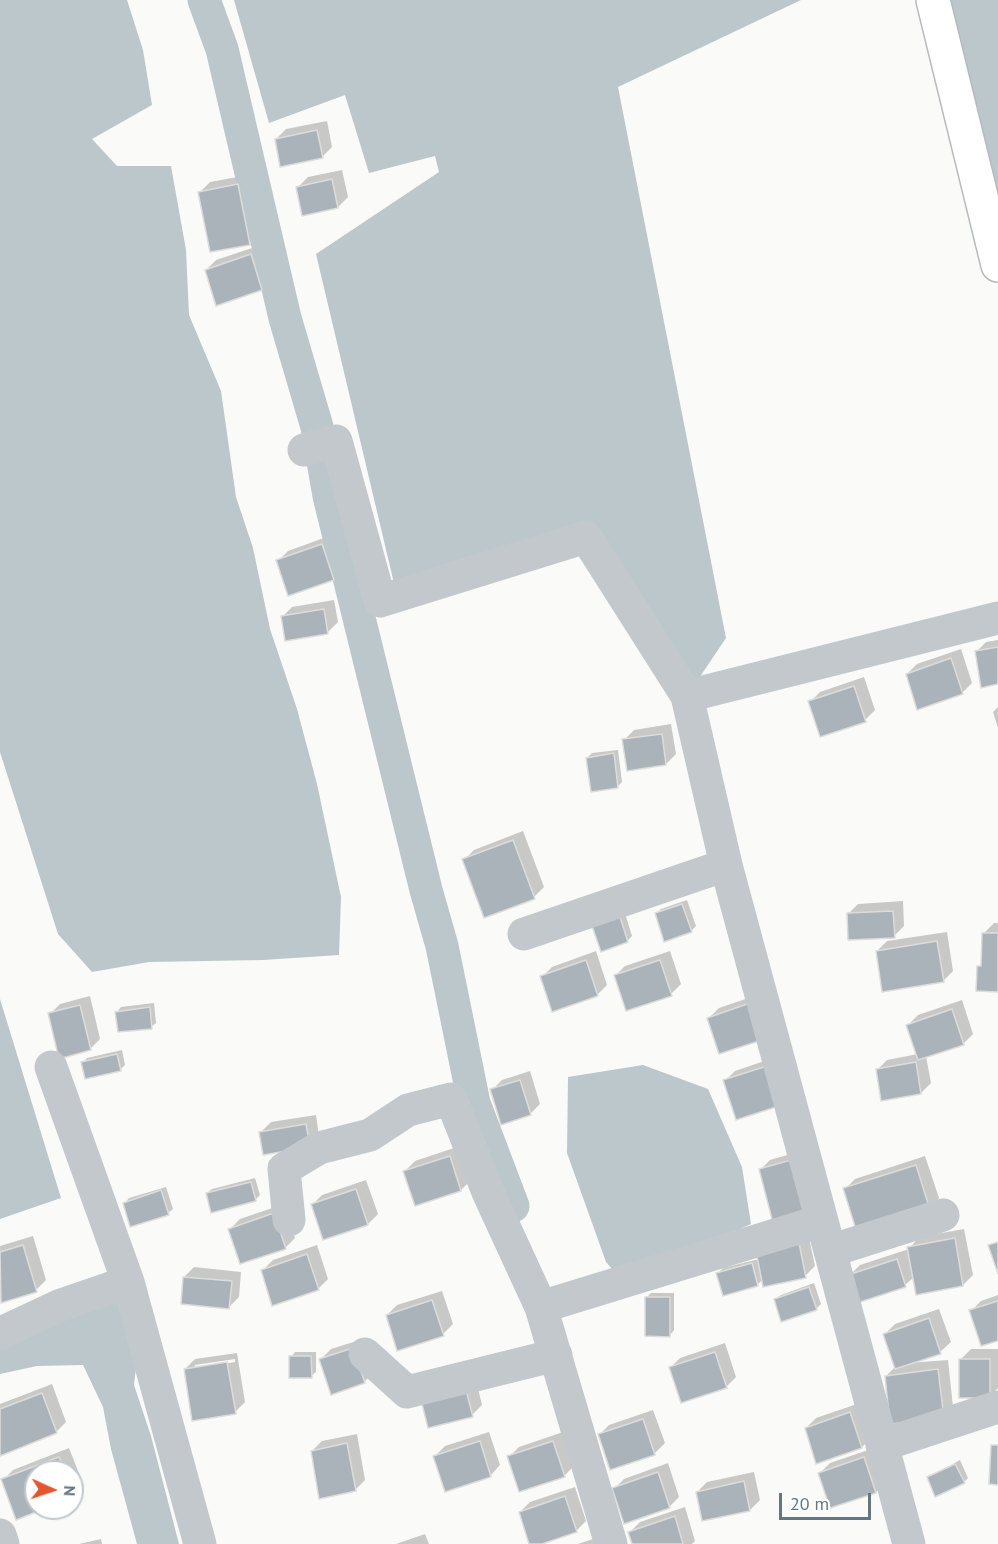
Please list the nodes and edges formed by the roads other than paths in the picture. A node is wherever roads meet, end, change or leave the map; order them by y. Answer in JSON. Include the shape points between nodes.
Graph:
{"nodes":[{"id":1,"x":933,"y":0,"type":"edge"},
{"id":2,"x":998,"y":265,"type":"edge"},
{"id":3,"x":304,"y":450,"type":"dead end"},
{"id":4,"x":998,"y":618,"type":"edge"},
{"id":5,"x":687,"y":696,"type":"junction"},
{"id":6,"x":726,"y":865,"type":"junction"},
{"id":7,"x":524,"y":934,"type":"dead end"},
{"id":8,"x":51,"y":1067,"type":"dead end"},
{"id":9,"x":944,"y":1215,"type":"dead end"},
{"id":10,"x":289,"y":1220,"type":"dead end"},
{"id":11,"x":825,"y":1236,"type":"junction"},
{"id":12,"x":128,"y":1282,"type":"junction"},
{"id":13,"x":541,"y":1307,"type":"junction"},
{"id":14,"x":1,"y":1333,"type":"edge"},
{"id":15,"x":365,"y":1354,"type":"dead end"},
{"id":16,"x":556,"y":1355,"type":"junction"},
{"id":17,"x":998,"y":1407,"type":"edge"},
{"id":18,"x":882,"y":1445,"type":"junction"},
{"id":19,"x":0,"y":1535,"type":"edge"},
{"id":20,"x":3,"y":1544,"type":"edge"},
{"id":21,"x":200,"y":1544,"type":"edge"},
{"id":22,"x":611,"y":1544,"type":"edge"},
{"id":23,"x":909,"y":1544,"type":"edge"}],
"edges":[{"from":1,"to":2,"type":"main road"},
{"from":3,"to":5,"type":"street","via":[[336,441],[380,601],[586,537]]},
{"from":4,"to":5,"type":"street"},
{"from":5,"to":6,"type":"street"},
{"from":6,"to":7,"type":"street"},
{"from":6,"to":11,"type":"street"},
{"from":8,"to":12,"type":"street"},
{"from":9,"to":11,"type":"street"},
{"from":10,"to":13,"type":"street","via":[[284,1169],[319,1148],[370,1135],[408,1110],[452,1100],[488,1192]]},
{"from":11,"to":13,"type":"street"},
{"from":11,"to":18,"type":"street"},
{"from":12,"to":14,"type":"street","via":[[61,1305]]},
{"from":12,"to":21,"type":"street"},
{"from":13,"to":16,"type":"street"},
{"from":15,"to":16,"type":"street","via":[[407,1392]]},
{"from":16,"to":22,"type":"street"},
{"from":17,"to":18,"type":"street"},
{"from":18,"to":23,"type":"street"},
{"from":19,"to":20,"type":"street"}]}
